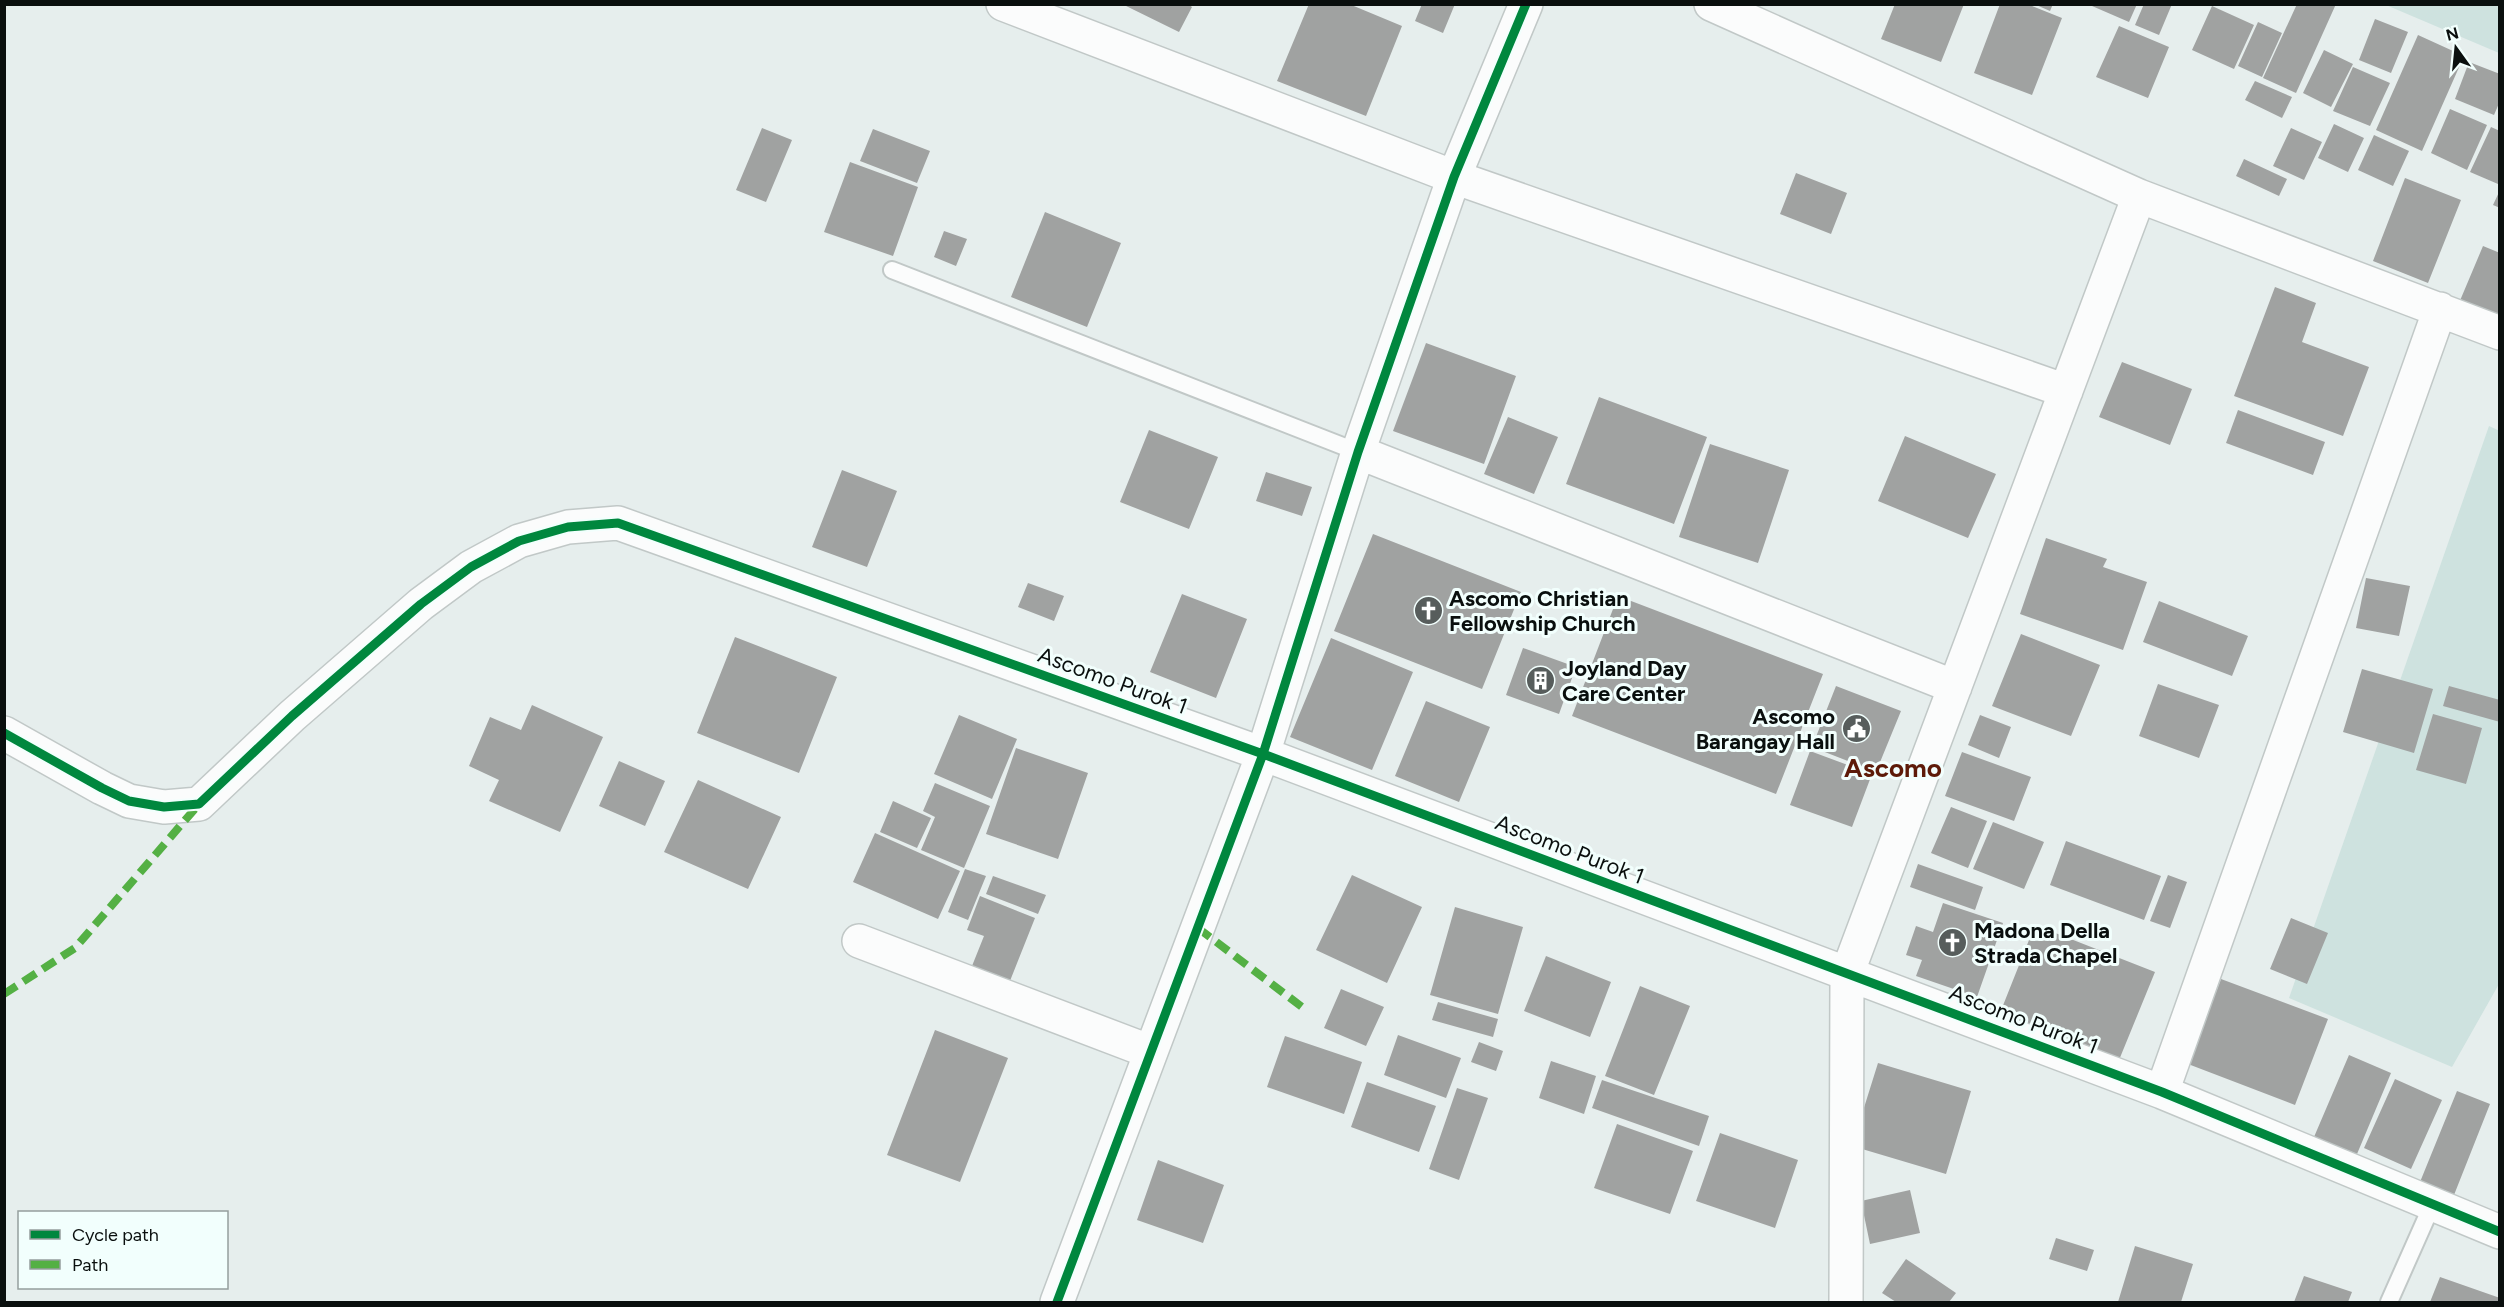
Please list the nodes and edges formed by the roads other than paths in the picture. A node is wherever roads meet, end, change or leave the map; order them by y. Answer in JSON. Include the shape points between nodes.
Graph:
{"nodes":[{"id":1,"x":1003,"y":4,"type":"edge"},
{"id":2,"x":1526,"y":4,"type":"edge"},
{"id":3,"x":1711,"y":4,"type":"edge"},
{"id":4,"x":1454,"y":177,"type":"junction"},
{"id":5,"x":2139,"y":196,"type":"junction"},
{"id":6,"x":892,"y":270,"type":"dead end"},
{"id":7,"x":2440,"y":309,"type":"junction"},
{"id":8,"x":2499,"y":333,"type":"edge"},
{"id":9,"x":2066,"y":391,"type":"junction"},
{"id":10,"x":1358,"y":452,"type":"junction"},
{"id":11,"x":1955,"y":687,"type":"junction"},
{"id":12,"x":4,"y":733,"type":"edge"},
{"id":13,"x":1263,"y":754,"type":"junction"},
{"id":14,"x":859,"y":941,"type":"dead end"},
{"id":15,"x":1847,"y":974,"type":"junction"},
{"id":16,"x":1151,"y":1052,"type":"junction"},
{"id":17,"x":2162,"y":1092,"type":"junction"},
{"id":18,"x":2433,"y":1203,"type":"junction"},
{"id":19,"x":2499,"y":1232,"type":"edge"},
{"id":20,"x":1057,"y":1302,"type":"edge"},
{"id":21,"x":1846,"y":1302,"type":"edge"},
{"id":22,"x":2390,"y":1302,"type":"edge"}],
"edges":[{"from":1,"to":4,"type":"street"},
{"from":2,"to":4,"type":"street"},
{"from":3,"to":5,"type":"street"},
{"from":4,"to":9,"type":"street"},
{"from":4,"to":10,"type":"street"},
{"from":5,"to":7,"type":"street"},
{"from":5,"to":9,"type":"street"},
{"from":6,"to":10,"type":"lane"},
{"from":7,"to":8,"type":"street"},
{"from":7,"to":17,"type":"street"},
{"from":9,"to":11,"type":"street"},
{"from":10,"to":11,"type":"street"},
{"from":10,"to":13,"type":"street"},
{"from":11,"to":15,"type":"street"},
{"from":12,"to":13,"type":"street","name":"Ascomo Purok 1","via":[[129,801],[164,807],[199,804],[309,701],[421,604],[471,567],[519,541],[567,527],[618,523]]},
{"from":13,"to":15,"type":"street","name":"Ascomo Purok 1"},
{"from":13,"to":16,"type":"street"},
{"from":14,"to":16,"type":"street"},
{"from":15,"to":17,"type":"street","name":"Ascomo Purok 1"},
{"from":15,"to":21,"type":"street"},
{"from":16,"to":20,"type":"street"},
{"from":17,"to":18,"type":"street","name":"Ascomo Purok 1"},
{"from":18,"to":19,"type":"street","name":"Ascomo Purok 1"},
{"from":18,"to":22,"type":"lane"}]}
